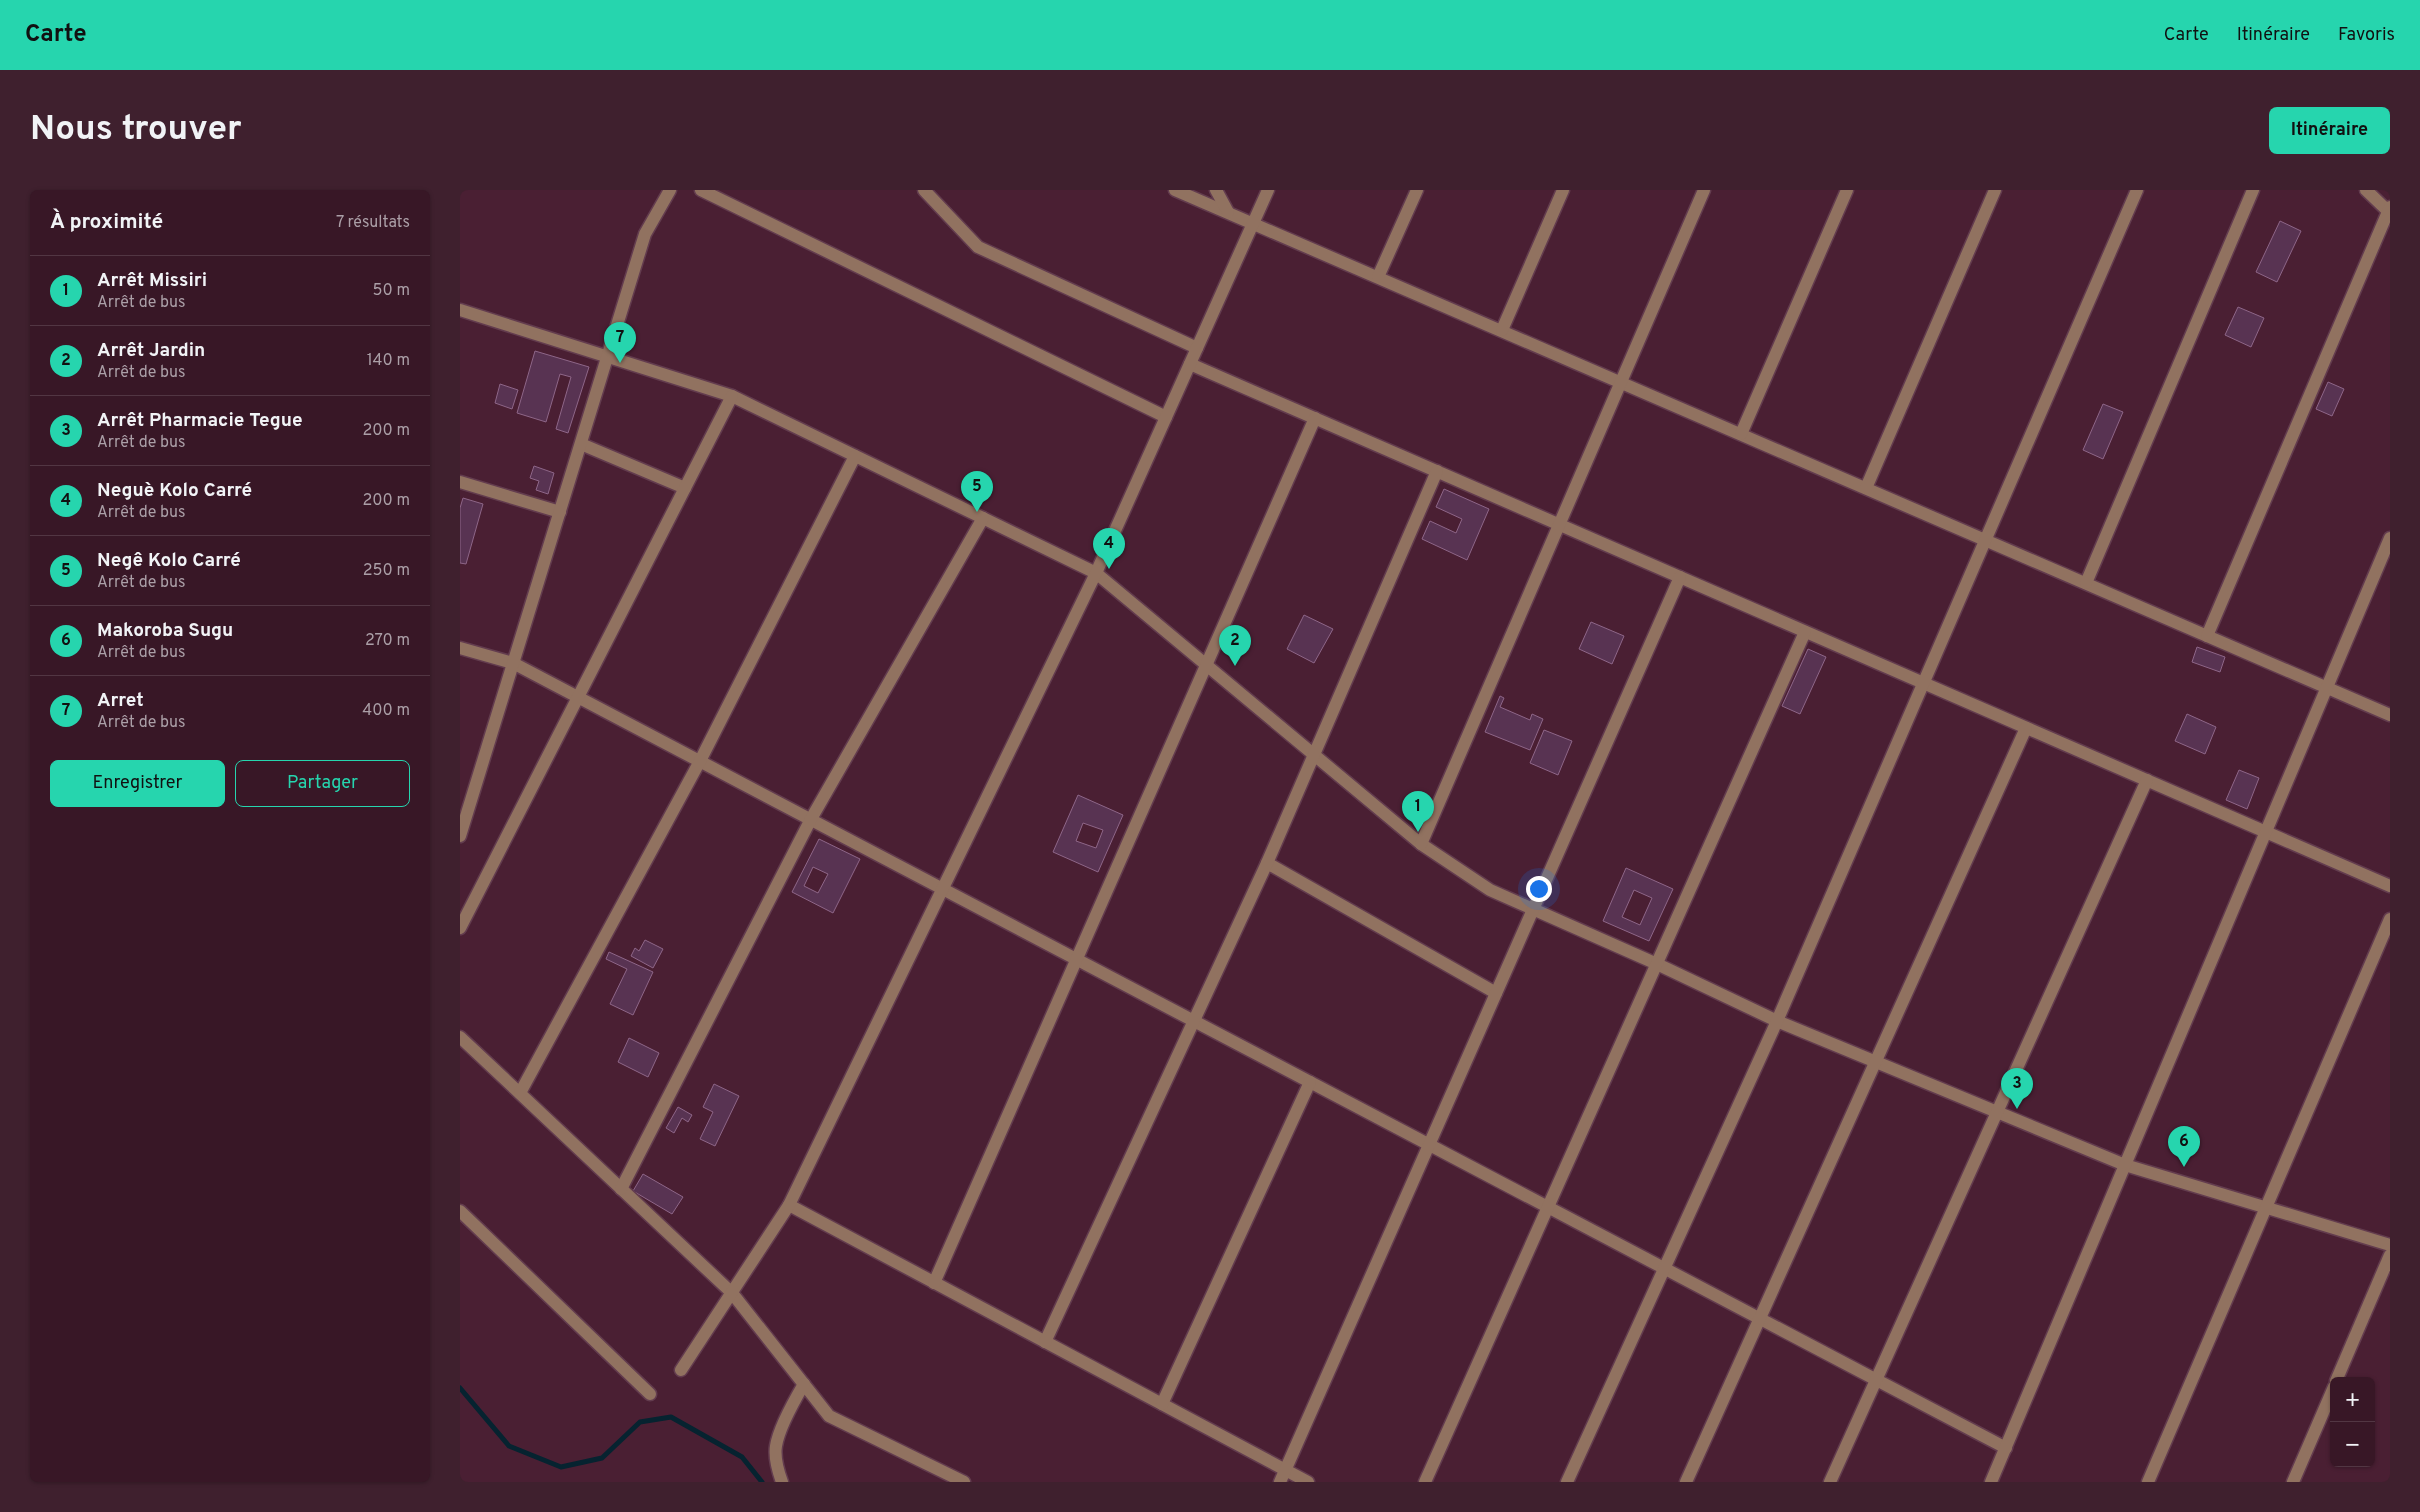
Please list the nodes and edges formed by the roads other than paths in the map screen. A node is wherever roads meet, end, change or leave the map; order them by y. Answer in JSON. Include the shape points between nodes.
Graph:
{"nodes":[{"id":1,"x":670,"y":190,"type":"edge"},
{"id":2,"x":701,"y":190,"type":"edge"},
{"id":3,"x":924,"y":190,"type":"edge"},
{"id":4,"x":1175,"y":190,"type":"edge"},
{"id":5,"x":1216,"y":190,"type":"edge"},
{"id":6,"x":1268,"y":190,"type":"edge"},
{"id":7,"x":1417,"y":190,"type":"edge"},
{"id":8,"x":1563,"y":190,"type":"edge"},
{"id":9,"x":1704,"y":190,"type":"edge"},
{"id":10,"x":1848,"y":190,"type":"edge"},
{"id":11,"x":1995,"y":190,"type":"edge"},
{"id":12,"x":2137,"y":190,"type":"edge"},
{"id":13,"x":2253,"y":190,"type":"edge"},
{"id":14,"x":2366,"y":190,"type":"edge"},
{"id":15,"x":2389,"y":211,"type":"edge"},
{"id":16,"x":1228,"y":212,"type":"junction"},
{"id":17,"x":1254,"y":223,"type":"junction"},
{"id":18,"x":1378,"y":277,"type":"junction"},
{"id":19,"x":460,"y":310,"type":"edge"},
{"id":20,"x":1502,"y":330,"type":"junction"},
{"id":21,"x":1197,"y":348,"type":"junction"},
{"id":22,"x":608,"y":355,"type":"junction"},
{"id":23,"x":1190,"y":364,"type":"junction"},
{"id":24,"x":1621,"y":382,"type":"junction"},
{"id":25,"x":732,"y":396,"type":"junction"},
{"id":26,"x":1166,"y":417,"type":"junction"},
{"id":27,"x":1315,"y":418,"type":"junction"},
{"id":28,"x":1741,"y":434,"type":"junction"},
{"id":29,"x":580,"y":444,"type":"junction"},
{"id":30,"x":855,"y":456,"type":"junction"},
{"id":31,"x":1437,"y":471,"type":"junction"},
{"id":32,"x":460,"y":482,"type":"edge"},
{"id":33,"x":685,"y":488,"type":"junction"},
{"id":34,"x":1866,"y":488,"type":"junction"},
{"id":35,"x":560,"y":512,"type":"junction"},
{"id":36,"x":984,"y":518,"type":"junction"},
{"id":37,"x":1559,"y":524,"type":"junction"},
{"id":38,"x":2390,"y":538,"type":"edge"},
{"id":39,"x":1986,"y":540,"type":"junction"},
{"id":40,"x":1096,"y":573,"type":"junction"},
{"id":41,"x":1680,"y":577,"type":"junction"},
{"id":42,"x":2086,"y":583,"type":"junction"},
{"id":43,"x":1805,"y":632,"type":"junction"},
{"id":44,"x":2207,"y":636,"type":"junction"},
{"id":45,"x":460,"y":648,"type":"edge"},
{"id":46,"x":513,"y":663,"type":"junction"},
{"id":47,"x":1207,"y":665,"type":"junction"},
{"id":48,"x":1924,"y":683,"type":"junction"},
{"id":49,"x":2327,"y":688,"type":"junction"},
{"id":50,"x":578,"y":697,"type":"junction"},
{"id":51,"x":2390,"y":714,"type":"edge"},
{"id":52,"x":2026,"y":728,"type":"junction"},
{"id":53,"x":1314,"y":755,"type":"junction"},
{"id":54,"x":700,"y":761,"type":"junction"},
{"id":55,"x":2147,"y":780,"type":"junction"},
{"id":56,"x":463,"y":816,"type":"edge"},
{"id":57,"x":811,"y":819,"type":"junction"},
{"id":58,"x":2266,"y":832,"type":"junction"},
{"id":59,"x":460,"y":836,"type":"edge"},
{"id":60,"x":1421,"y":844,"type":"junction"},
{"id":61,"x":1267,"y":863,"type":"junction"},
{"id":62,"x":2390,"y":886,"type":"edge"},
{"id":63,"x":943,"y":889,"type":"junction"},
{"id":64,"x":1533,"y":908,"type":"junction"},
{"id":65,"x":2390,"y":919,"type":"edge"},
{"id":66,"x":460,"y":928,"type":"edge"},
{"id":67,"x":1078,"y":960,"type":"junction"},
{"id":68,"x":1657,"y":964,"type":"junction"},
{"id":69,"x":1496,"y":994,"type":"junction"},
{"id":70,"x":1193,"y":1020,"type":"junction"},
{"id":71,"x":1777,"y":1021,"type":"junction"},
{"id":72,"x":460,"y":1037,"type":"edge"},
{"id":73,"x":1876,"y":1062,"type":"junction"},
{"id":74,"x":1310,"y":1082,"type":"junction"},
{"id":75,"x":520,"y":1093,"type":"junction"},
{"id":76,"x":1997,"y":1112,"type":"junction"},
{"id":77,"x":1428,"y":1144,"type":"junction"},
{"id":78,"x":2125,"y":1165,"type":"junction"},
{"id":79,"x":621,"y":1189,"type":"junction"},
{"id":80,"x":789,"y":1205,"type":"junction"},
{"id":81,"x":1547,"y":1207,"type":"junction"},
{"id":82,"x":2266,"y":1208,"type":"junction"},
{"id":83,"x":460,"y":1211,"type":"edge"},
{"id":84,"x":2390,"y":1245,"type":"edge"},
{"id":85,"x":2390,"y":1255,"type":"edge"},
{"id":86,"x":1664,"y":1268,"type":"junction"},
{"id":87,"x":934,"y":1283,"type":"junction"},
{"id":88,"x":732,"y":1294,"type":"junction"},
{"id":89,"x":1760,"y":1318,"type":"junction"},
{"id":90,"x":1045,"y":1342,"type":"junction"},
{"id":91,"x":681,"y":1370,"type":"dead end"},
{"id":92,"x":2338,"y":1377,"type":"edge"},
{"id":93,"x":1876,"y":1380,"type":"junction"},
{"id":94,"x":804,"y":1384,"type":"junction"},
{"id":95,"x":650,"y":1394,"type":"dead end"},
{"id":96,"x":2330,"y":1396,"type":"edge"},
{"id":97,"x":1162,"y":1404,"type":"junction"},
{"id":98,"x":2006,"y":1448,"type":"junction"},
{"id":99,"x":1285,"y":1470,"type":"junction"},
{"id":100,"x":782,"y":1482,"type":"edge"},
{"id":101,"x":964,"y":1482,"type":"edge"},
{"id":102,"x":1280,"y":1482,"type":"edge"},
{"id":103,"x":1308,"y":1482,"type":"edge"},
{"id":104,"x":1425,"y":1482,"type":"edge"},
{"id":105,"x":1567,"y":1482,"type":"edge"},
{"id":106,"x":1686,"y":1482,"type":"edge"},
{"id":107,"x":1830,"y":1482,"type":"edge"},
{"id":108,"x":1991,"y":1482,"type":"edge"},
{"id":109,"x":2148,"y":1482,"type":"edge"},
{"id":110,"x":2293,"y":1482,"type":"edge"}],
"edges":[{"from":1,"to":22,"type":"street","via":[[645,234]]},
{"from":2,"to":26,"type":"street"},
{"from":3,"to":21,"type":"street","via":[[978,247]]},
{"from":4,"to":16,"type":"street"},
{"from":5,"to":16,"type":"street"},
{"from":6,"to":17,"type":"street"},
{"from":7,"to":18,"type":"street"},
{"from":8,"to":20,"type":"street"},
{"from":9,"to":24,"type":"street"},
{"from":10,"to":28,"type":"street"},
{"from":11,"to":34,"type":"street"},
{"from":12,"to":39,"type":"street"},
{"from":13,"to":42,"type":"street"},
{"from":14,"to":15,"type":"street"},
{"from":15,"to":44,"type":"street"},
{"from":16,"to":17,"type":"street"},
{"from":17,"to":18,"type":"street"},
{"from":17,"to":21,"type":"street"},
{"from":18,"to":20,"type":"street"},
{"from":19,"to":22,"type":"street"},
{"from":20,"to":24,"type":"street"},
{"from":21,"to":23,"type":"street"},
{"from":22,"to":25,"type":"street"},
{"from":22,"to":29,"type":"street"},
{"from":23,"to":26,"type":"street"},
{"from":23,"to":27,"type":"street"},
{"from":24,"to":28,"type":"street"},
{"from":24,"to":37,"type":"street"},
{"from":25,"to":30,"type":"street"},
{"from":25,"to":33,"type":"street"},
{"from":26,"to":40,"type":"street"},
{"from":27,"to":31,"type":"street"},
{"from":27,"to":47,"type":"street"},
{"from":28,"to":34,"type":"street"},
{"from":29,"to":33,"type":"street"},
{"from":29,"to":35,"type":"street"},
{"from":30,"to":36,"type":"street"},
{"from":30,"to":54,"type":"street"},
{"from":31,"to":37,"type":"street"},
{"from":31,"to":53,"type":"street"},
{"from":32,"to":35,"type":"street"},
{"from":33,"to":50,"type":"street"},
{"from":34,"to":39,"type":"street"},
{"from":35,"to":46,"type":"street"},
{"from":36,"to":40,"type":"street"},
{"from":36,"to":57,"type":"street"},
{"from":37,"to":41,"type":"street"},
{"from":37,"to":60,"type":"street"},
{"from":38,"to":49,"type":"street"},
{"from":39,"to":42,"type":"street"},
{"from":39,"to":48,"type":"street"},
{"from":40,"to":47,"type":"street"},
{"from":40,"to":63,"type":"street"},
{"from":41,"to":43,"type":"street"},
{"from":41,"to":64,"type":"street"},
{"from":42,"to":44,"type":"street"},
{"from":43,"to":48,"type":"street"},
{"from":43,"to":68,"type":"street"},
{"from":44,"to":49,"type":"street"},
{"from":45,"to":46,"type":"street"},
{"from":46,"to":50,"type":"street"},
{"from":46,"to":56,"type":"street"},
{"from":47,"to":53,"type":"street"},
{"from":47,"to":67,"type":"street"},
{"from":48,"to":52,"type":"street"},
{"from":48,"to":71,"type":"street"},
{"from":49,"to":51,"type":"street"},
{"from":49,"to":58,"type":"street"},
{"from":50,"to":54,"type":"street"},
{"from":50,"to":66,"type":"street"},
{"from":52,"to":55,"type":"street"},
{"from":52,"to":73,"type":"street"},
{"from":53,"to":60,"type":"street"},
{"from":53,"to":61,"type":"street"},
{"from":54,"to":57,"type":"street"},
{"from":54,"to":75,"type":"street"},
{"from":55,"to":58,"type":"street"},
{"from":55,"to":76,"type":"street"},
{"from":56,"to":59,"type":"street"},
{"from":57,"to":63,"type":"street"},
{"from":57,"to":79,"type":"street"},
{"from":58,"to":62,"type":"street"},
{"from":58,"to":78,"type":"street"},
{"from":60,"to":64,"type":"street","via":[[1490,890]]},
{"from":61,"to":69,"type":"street"},
{"from":61,"to":70,"type":"street"},
{"from":63,"to":67,"type":"street"},
{"from":63,"to":80,"type":"street"},
{"from":64,"to":68,"type":"street"},
{"from":64,"to":69,"type":"street"},
{"from":65,"to":82,"type":"street"},
{"from":67,"to":70,"type":"street"},
{"from":67,"to":87,"type":"street"},
{"from":68,"to":71,"type":"street"},
{"from":68,"to":81,"type":"street"},
{"from":69,"to":77,"type":"street"},
{"from":70,"to":74,"type":"street"},
{"from":70,"to":90,"type":"street"},
{"from":71,"to":73,"type":"street"},
{"from":71,"to":86,"type":"street"},
{"from":72,"to":75,"type":"street"},
{"from":73,"to":76,"type":"street"},
{"from":73,"to":89,"type":"street"},
{"from":74,"to":77,"type":"street"},
{"from":74,"to":97,"type":"street"},
{"from":75,"to":79,"type":"street"},
{"from":76,"to":78,"type":"street"},
{"from":76,"to":93,"type":"street"},
{"from":77,"to":81,"type":"street"},
{"from":77,"to":99,"type":"street"},
{"from":78,"to":82,"type":"street"},
{"from":78,"to":98,"type":"street"},
{"from":79,"to":88,"type":"street"},
{"from":80,"to":87,"type":"street"},
{"from":80,"to":88,"type":"street"},
{"from":81,"to":86,"type":"street"},
{"from":81,"to":104,"type":"street"},
{"from":82,"to":84,"type":"street"},
{"from":82,"to":109,"type":"street"},
{"from":83,"to":95,"type":"street"},
{"from":85,"to":92,"type":"street"},
{"from":86,"to":89,"type":"street"},
{"from":86,"to":105,"type":"street"},
{"from":87,"to":90,"type":"street"},
{"from":88,"to":91,"type":"street"},
{"from":88,"to":94,"type":"street"},
{"from":89,"to":93,"type":"street"},
{"from":89,"to":106,"type":"street"},
{"from":90,"to":97,"type":"street"},
{"from":93,"to":98,"type":"street"},
{"from":93,"to":107,"type":"street"},
{"from":94,"to":100,"type":"street","via":[[794,1400],[776,1447],[777,1468]]},
{"from":94,"to":101,"type":"street","via":[[829,1416]]},
{"from":96,"to":110,"type":"street"},
{"from":97,"to":99,"type":"street"},
{"from":98,"to":108,"type":"street"},
{"from":99,"to":102,"type":"street"},
{"from":99,"to":103,"type":"street"}]}
